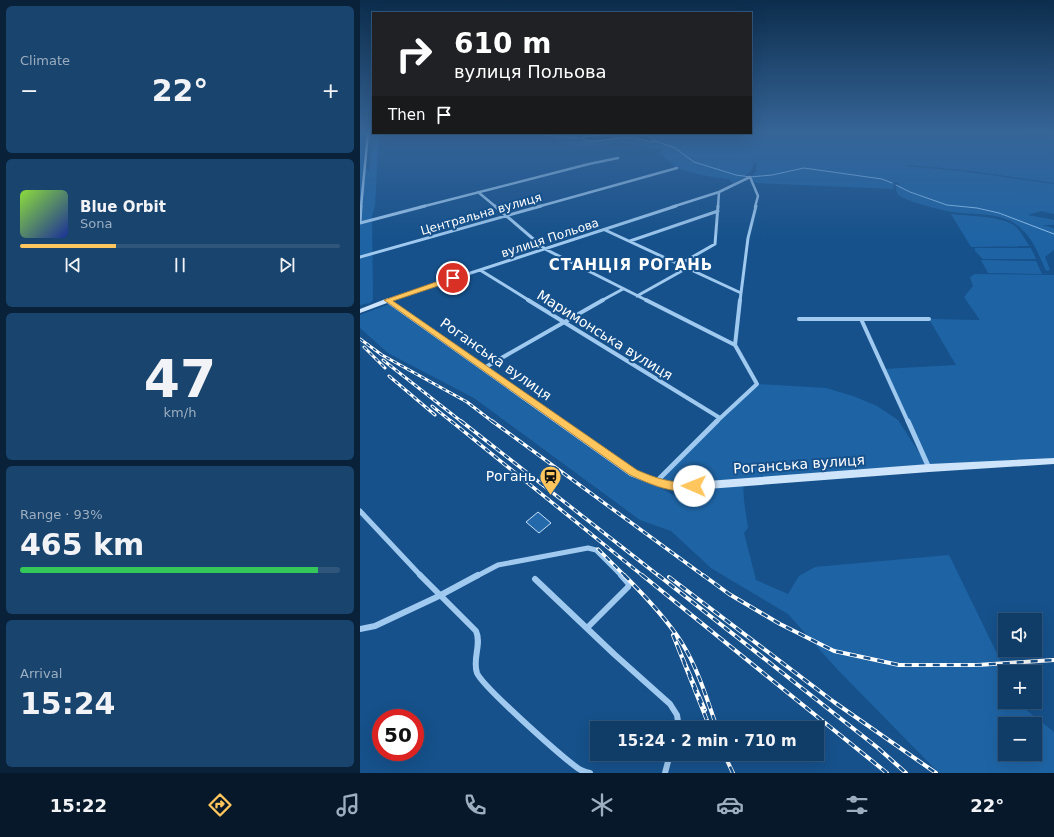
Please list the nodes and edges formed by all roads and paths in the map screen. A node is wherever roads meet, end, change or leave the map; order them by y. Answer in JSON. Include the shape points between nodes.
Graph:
{"nodes":[{"id":1,"x":365,"y":169,"type":"edge"},
{"id":2,"x":569,"y":169,"type":"edge"},
{"id":3,"x":673,"y":169,"type":"edge"},
{"id":4,"x":478,"y":192,"type":"junction"},
{"id":5,"x":719,"y":192,"type":"junction"},
{"id":6,"x":718,"y":211,"type":"junction"},
{"id":7,"x":508,"y":216,"type":"junction"},
{"id":8,"x":360,"y":223,"type":"edge"},
{"id":9,"x":605,"y":230,"type":"junction"},
{"id":10,"x":630,"y":242,"type":"junction"},
{"id":11,"x":545,"y":249,"type":"junction"},
{"id":12,"x":360,"y":257,"type":"edge"},
{"id":13,"x":680,"y":264,"type":"junction"},
{"id":14,"x":687,"y":268,"type":"junction"},
{"id":15,"x":480,"y":270,"type":"junction"},
{"id":16,"x":623,"y":289,"type":"junction"},
{"id":17,"x":741,"y":292,"type":"junction"},
{"id":18,"x":637,"y":296,"type":"junction"},
{"id":19,"x":388,"y":300,"type":"junction"},
{"id":20,"x":360,"y":311,"type":"edge"},
{"id":21,"x":798,"y":319,"type":"dead end"},
{"id":22,"x":861,"y":319,"type":"junction"},
{"id":23,"x":929,"y":319,"type":"dead end"},
{"id":24,"x":564,"y":323,"type":"junction"},
{"id":25,"x":735,"y":345,"type":"junction"},
{"id":26,"x":484,"y":368,"type":"junction"},
{"id":27,"x":720,"y":418,"type":"junction"},
{"id":28,"x":1054,"y":461,"type":"edge"},
{"id":29,"x":929,"y":468,"type":"junction"},
{"id":30,"x":656,"y":482,"type":"junction"},
{"id":31,"x":360,"y":511,"type":"edge"},
{"id":32,"x":535,"y":579,"type":"dead end"},
{"id":33,"x":439,"y":596,"type":"junction"},
{"id":34,"x":587,"y":628,"type":"junction"},
{"id":35,"x":360,"y":629,"type":"edge"},
{"id":36,"x":678,"y":721,"type":"edge"},
{"id":37,"x":667,"y":761,"type":"edge"},
{"id":38,"x":590,"y":773,"type":"edge"},
{"id":39,"x":665,"y":773,"type":"edge"}],
"edges":[{"from":1,"to":8,"type":"street"},
{"from":2,"to":4,"type":"street"},
{"from":3,"to":7,"type":"street","name":"Центральна вулиця"},
{"from":4,"to":7,"type":"street"},
{"from":4,"to":8,"type":"street"},
{"from":5,"to":6,"type":"street"},
{"from":5,"to":9,"type":"street","name":"вулиця Польова"},
{"from":5,"to":17,"type":"street","name":"вулиця Польова","via":[[750,177],[758,196],[748,238]]},
{"from":6,"to":10,"type":"street"},
{"from":6,"to":13,"type":"street","via":[[715,244]]},
{"from":7,"to":11,"type":"street"},
{"from":7,"to":12,"type":"street","name":"Центральна вулиця"},
{"from":9,"to":10,"type":"street"},
{"from":9,"to":11,"type":"street","name":"вулиця Польова"},
{"from":10,"to":13,"type":"street"},
{"from":11,"to":15,"type":"street","name":"вулиця Польова"},
{"from":11,"to":16,"type":"street"},
{"from":13,"to":14,"type":"street"},
{"from":14,"to":17,"type":"street"},
{"from":14,"to":18,"type":"street"},
{"from":15,"to":19,"type":"street","name":"вулиця Польова"},
{"from":15,"to":24,"type":"street","name":"Маримонська вулиця"},
{"from":16,"to":18,"type":"street"},
{"from":16,"to":24,"type":"street"},
{"from":17,"to":25,"type":"street"},
{"from":18,"to":25,"type":"street"},
{"from":19,"to":20,"type":"street"},
{"from":19,"to":26,"type":"street","name":"Роганська вулиця"},
{"from":21,"to":22,"type":"street"},
{"from":22,"to":23,"type":"street"},
{"from":22,"to":29,"type":"street"},
{"from":24,"to":26,"type":"street"},
{"from":24,"to":27,"type":"street","name":"Маримонська вулиця"},
{"from":25,"to":27,"type":"street","via":[[757,384]]},
{"from":26,"to":30,"type":"street","name":"Роганська вулиця","via":[[633,473]]},
{"from":27,"to":30,"type":"street"},
{"from":28,"to":29,"type":"street","name":"Роганська вулиця"},
{"from":29,"to":30,"type":"street","name":"Роганська вулиця","via":[[681,487]]},
{"from":31,"to":33,"type":"street"},
{"from":32,"to":34,"type":"street"},
{"from":33,"to":34,"type":"street","via":[[498,565],[579,549],[593,549],[629,584]]},
{"from":33,"to":35,"type":"street","via":[[375,626]]},
{"from":33,"to":38,"type":"street","via":[[476,631],[479,638],[476,655],[477,673],[489,689],[564,757],[580,770]]},
{"from":34,"to":36,"type":"street","via":[[670,704]]},
{"from":37,"to":39,"type":"street"}]}
